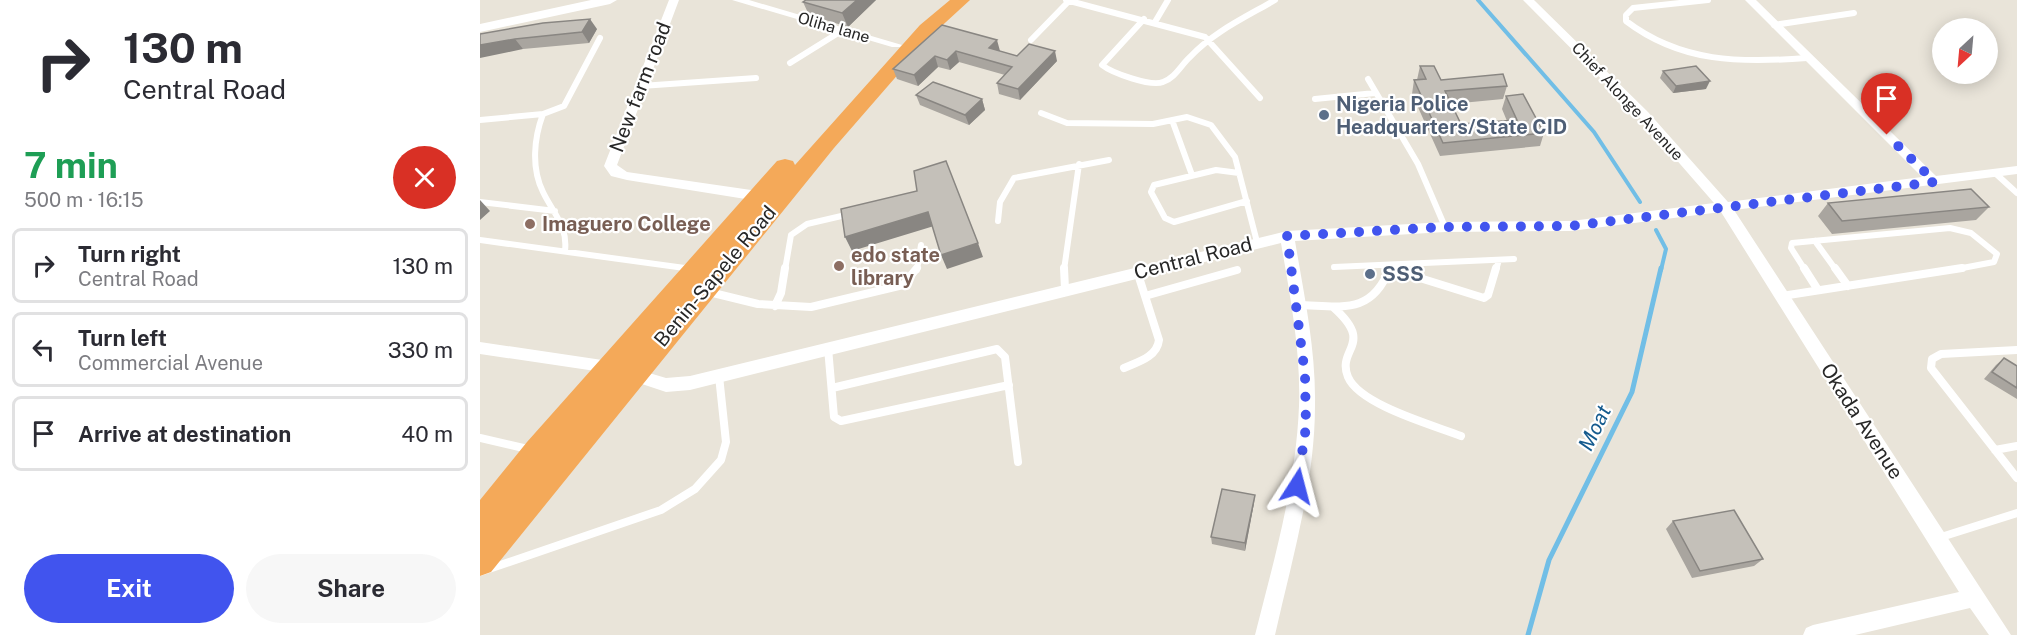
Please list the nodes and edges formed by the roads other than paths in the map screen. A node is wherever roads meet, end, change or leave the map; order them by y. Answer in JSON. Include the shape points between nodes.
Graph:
{"nodes":[{"id":1,"x":610,"y":0,"type":"edge"},
{"id":2,"x":674,"y":0,"type":"edge"},
{"id":3,"x":737,"y":0,"type":"edge"},
{"id":4,"x":941,"y":0,"type":"edge"},
{"id":5,"x":961,"y":0,"type":"edge"},
{"id":6,"x":1068,"y":0,"type":"edge"},
{"id":7,"x":1168,"y":0,"type":"edge"},
{"id":8,"x":1275,"y":0,"type":"edge"},
{"id":9,"x":1528,"y":0,"type":"edge"},
{"id":10,"x":1708,"y":0,"type":"edge"},
{"id":11,"x":1750,"y":0,"type":"edge"},
{"id":12,"x":579,"y":4,"type":"edge"},
{"id":13,"x":1854,"y":14,"type":"dead end"},
{"id":14,"x":1144,"y":20,"type":"junction"},
{"id":15,"x":1155,"y":22,"type":"junction"},
{"id":16,"x":1774,"y":25,"type":"junction"},
{"id":17,"x":480,"y":28,"type":"edge"},
{"id":18,"x":843,"y":30,"type":"junction"},
{"id":19,"x":600,"y":38,"type":"dead end"},
{"id":20,"x":1031,"y":40,"type":"dead end"},
{"id":21,"x":1210,"y":40,"type":"junction"},
{"id":22,"x":896,"y":45,"type":"junction"},
{"id":23,"x":1807,"y":58,"type":"junction"},
{"id":24,"x":790,"y":63,"type":"dead end"},
{"id":25,"x":756,"y":78,"type":"dead end"},
{"id":26,"x":1368,"y":79,"type":"dead end"},
{"id":27,"x":640,"y":86,"type":"junction"},
{"id":28,"x":1375,"y":93,"type":"junction"},
{"id":29,"x":1260,"y":98,"type":"dead end"},
{"id":30,"x":1316,"y":99,"type":"dead end"},
{"id":31,"x":1041,"y":113,"type":"dead end"},
{"id":32,"x":543,"y":114,"type":"junction"},
{"id":33,"x":480,"y":120,"type":"edge"},
{"id":34,"x":1172,"y":120,"type":"junction"},
{"id":35,"x":1109,"y":160,"type":"dead end"},
{"id":36,"x":1079,"y":164,"type":"junction"},
{"id":37,"x":2017,"y":170,"type":"edge"},
{"id":38,"x":1239,"y":173,"type":"junction"},
{"id":39,"x":1995,"y":173,"type":"junction"},
{"id":40,"x":1192,"y":175,"type":"junction"},
{"id":41,"x":1935,"y":182,"type":"junction"},
{"id":42,"x":2017,"y":193,"type":"edge"},
{"id":43,"x":758,"y":196,"type":"junction"},
{"id":44,"x":1246,"y":201,"type":"junction"},
{"id":45,"x":480,"y":202,"type":"edge"},
{"id":46,"x":1724,"y":206,"type":"junction"},
{"id":47,"x":555,"y":211,"type":"junction"},
{"id":48,"x":864,"y":212,"type":"edge"},
{"id":49,"x":998,"y":221,"type":"dead end"},
{"id":50,"x":1445,"y":227,"type":"junction"},
{"id":51,"x":1287,"y":236,"type":"junction"},
{"id":52,"x":480,"y":240,"type":"edge"},
{"id":53,"x":1815,"y":241,"type":"junction"},
{"id":54,"x":1257,"y":242,"type":"junction"},
{"id":55,"x":921,"y":245,"type":"dead end"},
{"id":56,"x":565,"y":251,"type":"junction"},
{"id":57,"x":1514,"y":259,"type":"dead end"},
{"id":58,"x":1499,"y":260,"type":"junction"},
{"id":59,"x":1334,"y":267,"type":"dead end"},
{"id":60,"x":1391,"y":267,"type":"junction"},
{"id":61,"x":1238,"y":270,"type":"dead end"},
{"id":62,"x":1137,"y":272,"type":"junction"},
{"id":63,"x":698,"y":280,"type":"junction"},
{"id":64,"x":1848,"y":286,"type":"junction"},
{"id":65,"x":1065,"y":290,"type":"junction"},
{"id":66,"x":1818,"y":290,"type":"junction"},
{"id":67,"x":1145,"y":296,"type":"junction"},
{"id":68,"x":1782,"y":296,"type":"junction"},
{"id":69,"x":1298,"y":305,"type":"junction"},
{"id":70,"x":775,"y":306,"type":"junction"},
{"id":71,"x":1333,"y":307,"type":"junction"},
{"id":72,"x":480,"y":348,"type":"edge"},
{"id":73,"x":828,"y":348,"type":"junction"},
{"id":74,"x":2017,"y":350,"type":"edge"},
{"id":75,"x":609,"y":367,"type":"junction"},
{"id":76,"x":1124,"y":368,"type":"dead end"},
{"id":77,"x":633,"y":374,"type":"junction"},
{"id":78,"x":719,"y":376,"type":"junction"},
{"id":79,"x":1009,"y":385,"type":"junction"},
{"id":80,"x":832,"y":388,"type":"junction"},
{"id":81,"x":1461,"y":436,"type":"dead end"},
{"id":82,"x":480,"y":438,"type":"edge"},
{"id":83,"x":2017,"y":446,"type":"edge"},
{"id":84,"x":1995,"y":450,"type":"junction"},
{"id":85,"x":537,"y":451,"type":"junction"},
{"id":86,"x":1018,"y":462,"type":"dead end"},
{"id":87,"x":2017,"y":478,"type":"edge"},
{"id":88,"x":2017,"y":513,"type":"edge"},
{"id":89,"x":480,"y":523,"type":"edge"},
{"id":90,"x":1938,"y":538,"type":"junction"},
{"id":91,"x":480,"y":561,"type":"edge"},
{"id":92,"x":480,"y":572,"type":"edge"},
{"id":93,"x":1974,"y":598,"type":"junction"},
{"id":94,"x":1266,"y":635,"type":"edge"},
{"id":95,"x":1813,"y":635,"type":"edge"},
{"id":96,"x":2001,"y":635,"type":"edge"}],
"edges":[{"from":1,"to":12,"type":"street"},
{"from":2,"to":27,"type":"street","name":"New farm road"},
{"from":3,"to":18,"type":"street","name":"Oliha lane"},
{"from":4,"to":22,"type":"highway","name":"Benin-Sapele Road"},
{"from":5,"to":63,"type":"highway","name":"Benin-Sapele Road","via":[[927,29]]},
{"from":6,"to":14,"type":"lane"},
{"from":6,"to":20,"type":"lane"},
{"from":7,"to":15,"type":"lane"},
{"from":8,"to":21,"type":"lane"},
{"from":9,"to":46,"type":"street","name":"Chief Alonge Avenue","via":[[1644,115]]},
{"from":10,"to":23,"type":"lane","via":[[1633,8],[1626,21],[1655,39],[1708,56],[1760,62]]},
{"from":11,"to":16,"type":"street"},
{"from":12,"to":17,"type":"street"},
{"from":13,"to":16,"type":"lane"},
{"from":14,"to":15,"type":"lane"},
{"from":14,"to":21,"type":"lane","via":[[1103,68],[1164,83]]},
{"from":15,"to":21,"type":"lane"},
{"from":16,"to":23,"type":"street"},
{"from":18,"to":22,"type":"street","name":"Oliha lane"},
{"from":18,"to":24,"type":"lane"},
{"from":19,"to":32,"type":"lane","via":[[571,98],[557,111]]},
{"from":21,"to":29,"type":"lane"},
{"from":22,"to":43,"type":"highway","name":"Benin-Sapele Road"},
{"from":23,"to":41,"type":"street"},
{"from":25,"to":27,"type":"lane"},
{"from":26,"to":28,"type":"lane"},
{"from":27,"to":43,"type":"street","name":"New farm road","via":[[610,166],[616,173]]},
{"from":28,"to":30,"type":"lane"},
{"from":28,"to":50,"type":"lane","via":[[1419,164]]},
{"from":31,"to":34,"type":"lane","via":[[1067,123],[1153,124]]},
{"from":32,"to":33,"type":"lane"},
{"from":32,"to":47,"type":"lane","via":[[538,126],[536,172]]},
{"from":34,"to":38,"type":"lane","via":[[1195,118],[1211,125],[1235,157]]},
{"from":34,"to":40,"type":"lane"},
{"from":35,"to":36,"type":"lane"},
{"from":36,"to":49,"type":"lane","via":[[1014,178],[1000,202]]},
{"from":36,"to":65,"type":"lane","via":[[1064,260]]},
{"from":37,"to":39,"type":"street","name":"Central Road"},
{"from":38,"to":40,"type":"lane","via":[[1222,169]]},
{"from":38,"to":44,"type":"lane"},
{"from":39,"to":41,"type":"street","name":"Central Road"},
{"from":39,"to":42,"type":"lane"},
{"from":40,"to":44,"type":"lane","via":[[1152,187],[1167,220],[1180,222]]},
{"from":41,"to":46,"type":"street","name":"Central Road"},
{"from":43,"to":63,"type":"highway","name":"Benin-Sapele Road"},
{"from":44,"to":54,"type":"lane"},
{"from":45,"to":47,"type":"lane"},
{"from":46,"to":50,"type":"street","name":"Central Road","via":[[1571,226]]},
{"from":46,"to":68,"type":"street","name":"Okada Avenue"},
{"from":47,"to":56,"type":"lane","via":[[568,238]]},
{"from":48,"to":70,"type":"lane","via":[[807,224],[791,235]]},
{"from":50,"to":51,"type":"street","name":"Central Road"},
{"from":51,"to":54,"type":"street","name":"Central Road"},
{"from":51,"to":69,"type":"street"},
{"from":52,"to":56,"type":"lane"},
{"from":53,"to":64,"type":"lane"},
{"from":53,"to":64,"type":"lane","via":[[1965,229],[1978,234],[1997,254],[1994,262],[1984,266]]},
{"from":53,"to":66,"type":"lane","via":[[1792,243],[1791,248]]},
{"from":54,"to":62,"type":"street","name":"Central Road"},
{"from":55,"to":70,"type":"lane","via":[[917,270],[903,285],[811,307]]},
{"from":56,"to":63,"type":"lane"},
{"from":57,"to":58,"type":"lane"},
{"from":58,"to":60,"type":"lane"},
{"from":58,"to":60,"type":"lane","via":[[1484,298]]},
{"from":59,"to":60,"type":"lane"},
{"from":60,"to":71,"type":"lane","via":[[1382,290],[1371,301],[1361,306]]},
{"from":61,"to":67,"type":"lane"},
{"from":62,"to":65,"type":"street","name":"Central Road"},
{"from":62,"to":67,"type":"lane"},
{"from":63,"to":70,"type":"lane"},
{"from":63,"to":75,"type":"highway","name":"Benin-Sapele Road"},
{"from":63,"to":77,"type":"highway","name":"Benin-Sapele Road"},
{"from":64,"to":66,"type":"lane"},
{"from":65,"to":73,"type":"street","name":"Central Road"},
{"from":66,"to":68,"type":"lane"},
{"from":67,"to":76,"type":"lane","via":[[1158,347],[1146,359]]},
{"from":68,"to":90,"type":"street","name":"Okada Avenue"},
{"from":69,"to":71,"type":"lane"},
{"from":69,"to":94,"type":"street","via":[[1306,427],[1294,506]]},
{"from":71,"to":81,"type":"lane","via":[[1355,331],[1356,339],[1345,369],[1358,392]]},
{"from":72,"to":75,"type":"street","name":"Central Road"},
{"from":73,"to":78,"type":"street","name":"Central Road"},
{"from":73,"to":80,"type":"lane"},
{"from":74,"to":84,"type":"lane","via":[[1941,354],[1932,359],[1931,368]]},
{"from":75,"to":77,"type":"street","name":"Central Road"},
{"from":75,"to":85,"type":"highway","name":"Benin-Sapele Road"},
{"from":77,"to":78,"type":"street","name":"Central Road","via":[[666,385]]},
{"from":77,"to":91,"type":"highway","name":"Benin-Sapele Road"},
{"from":78,"to":92,"type":"lane","via":[[726,442],[721,460],[694,489],[661,510]]},
{"from":79,"to":80,"type":"lane","via":[[841,421],[834,417]]},
{"from":79,"to":80,"type":"lane","via":[[1005,357],[994,349]]},
{"from":79,"to":86,"type":"lane"},
{"from":82,"to":85,"type":"lane"},
{"from":83,"to":84,"type":"lane"},
{"from":84,"to":87,"type":"lane"},
{"from":85,"to":89,"type":"highway","name":"Benin-Sapele Road"},
{"from":88,"to":90,"type":"lane"},
{"from":90,"to":93,"type":"street","name":"Okada Avenue"},
{"from":93,"to":95,"type":"street"},
{"from":93,"to":96,"type":"street","name":"Okada Avenue"}]}
